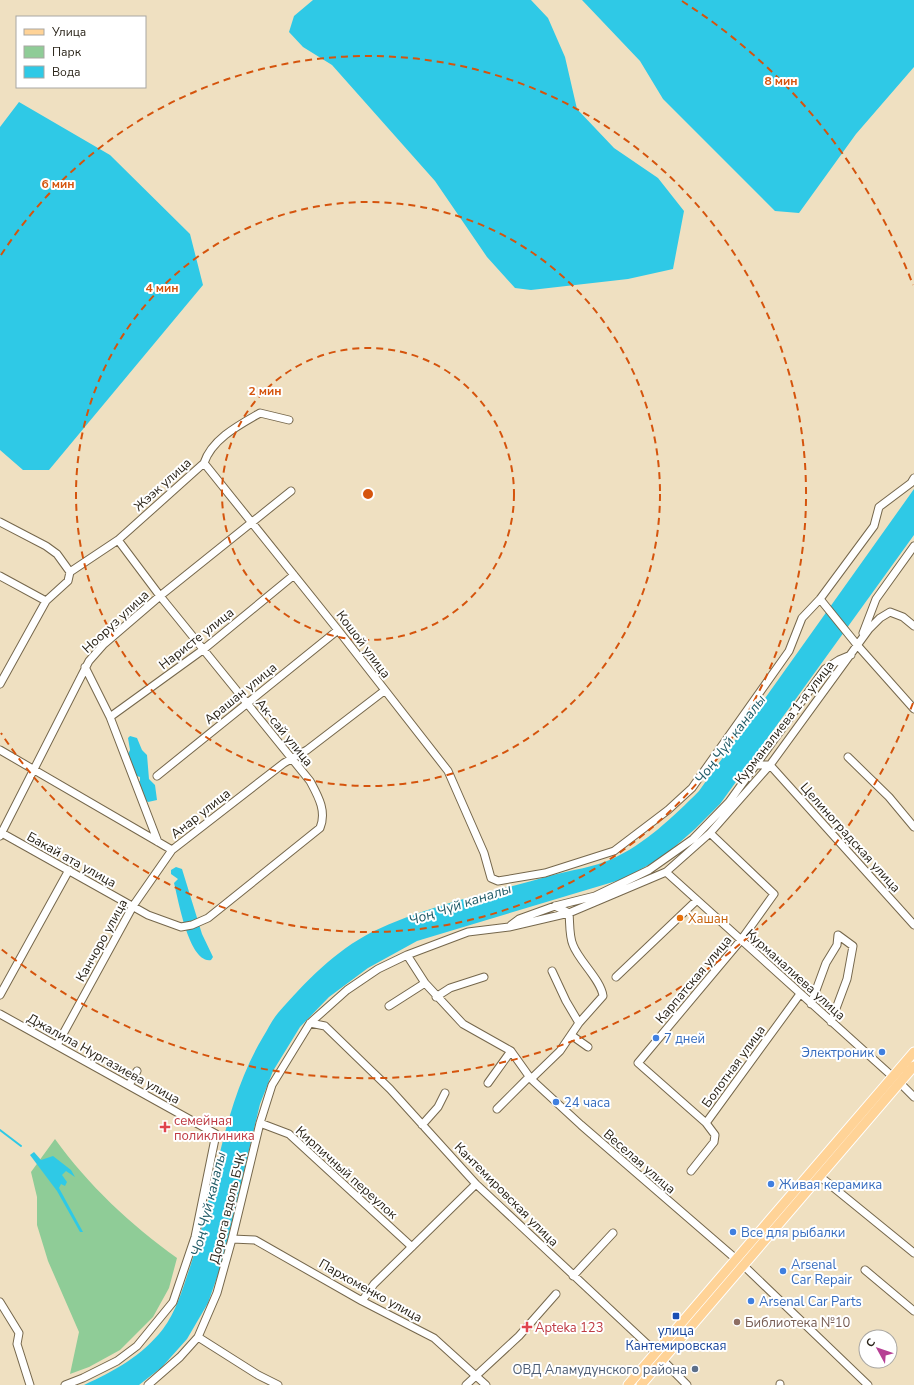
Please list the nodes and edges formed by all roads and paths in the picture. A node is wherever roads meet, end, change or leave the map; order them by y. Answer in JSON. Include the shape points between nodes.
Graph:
{"nodes":[{"id":1,"x":289,"y":420,"type":"dead end"},
{"id":2,"x":204,"y":463,"type":"junction"},
{"id":3,"x":914,"y":478,"type":"edge"},
{"id":4,"x":291,"y":491,"type":"dead end"},
{"id":5,"x":0,"y":522,"type":"edge"},
{"id":6,"x":251,"y":522,"type":"junction"},
{"id":7,"x":118,"y":540,"type":"junction"},
{"id":8,"x":914,"y":546,"type":"edge"},
{"id":9,"x":70,"y":572,"type":"junction"},
{"id":10,"x":0,"y":576,"type":"edge"},
{"id":11,"x":294,"y":576,"type":"junction"},
{"id":12,"x":160,"y":596,"type":"junction"},
{"id":13,"x":46,"y":601,"type":"junction"},
{"id":14,"x":822,"y":601,"type":"junction"},
{"id":15,"x":914,"y":626,"type":"edge"},
{"id":16,"x":338,"y":630,"type":"junction"},
{"id":17,"x":858,"y":646,"type":"junction"},
{"id":18,"x":204,"y":649,"type":"junction"},
{"id":19,"x":852,"y":654,"type":"junction"},
{"id":20,"x":86,"y":667,"type":"junction"},
{"id":21,"x":0,"y":684,"type":"edge"},
{"id":22,"x":384,"y":691,"type":"junction"},
{"id":23,"x":247,"y":704,"type":"junction"},
{"id":24,"x":914,"y":709,"type":"edge"},
{"id":25,"x":110,"y":717,"type":"junction"},
{"id":26,"x":0,"y":750,"type":"edge"},
{"id":27,"x":848,"y":757,"type":"dead end"},
{"id":28,"x":292,"y":759,"type":"junction"},
{"id":29,"x":755,"y":765,"type":"junction"},
{"id":30,"x":770,"y":765,"type":"junction"},
{"id":31,"x":34,"y":769,"type":"junction"},
{"id":32,"x":158,"y":776,"type":"dead end"},
{"id":33,"x":914,"y":827,"type":"edge"},
{"id":34,"x":710,"y":833,"type":"junction"},
{"id":35,"x":0,"y":834,"type":"edge"},
{"id":36,"x":158,"y":842,"type":"junction"},
{"id":37,"x":172,"y":850,"type":"junction"},
{"id":38,"x":69,"y":870,"type":"junction"},
{"id":39,"x":649,"y":870,"type":"junction"},
{"id":40,"x":666,"y":872,"type":"junction"},
{"id":41,"x":697,"y":900,"type":"junction"},
{"id":42,"x":133,"y":906,"type":"junction"},
{"id":43,"x":555,"y":906,"type":"junction"},
{"id":44,"x":569,"y":913,"type":"junction"},
{"id":45,"x":914,"y":925,"type":"edge"},
{"id":46,"x":509,"y":927,"type":"junction"},
{"id":47,"x":741,"y":940,"type":"junction"},
{"id":48,"x":407,"y":954,"type":"junction"},
{"id":49,"x":552,"y":971,"type":"dead end"},
{"id":50,"x":484,"y":977,"type":"dead end"},
{"id":51,"x":616,"y":977,"type":"dead end"},
{"id":52,"x":424,"y":983,"type":"junction"},
{"id":53,"x":800,"y":994,"type":"junction"},
{"id":54,"x":0,"y":995,"type":"edge"},
{"id":55,"x":436,"y":997,"type":"junction"},
{"id":56,"x":811,"y":1004,"type":"junction"},
{"id":57,"x":389,"y":1006,"type":"dead end"},
{"id":58,"x":0,"y":1014,"type":"edge"},
{"id":59,"x":831,"y":1022,"type":"junction"},
{"id":60,"x":310,"y":1023,"type":"junction"},
{"id":61,"x":579,"y":1023,"type":"junction"},
{"id":62,"x":571,"y":1035,"type":"junction"},
{"id":63,"x":57,"y":1045,"type":"junction"},
{"id":64,"x":588,"y":1047,"type":"dead end"},
{"id":65,"x":511,"y":1051,"type":"junction"},
{"id":66,"x":914,"y":1052,"type":"edge"},
{"id":67,"x":914,"y":1066,"type":"edge"},
{"id":68,"x":137,"y":1071,"type":"dead end"},
{"id":69,"x":530,"y":1078,"type":"junction"},
{"id":70,"x":896,"y":1080,"type":"junction"},
{"id":71,"x":488,"y":1083,"type":"dead end"},
{"id":72,"x":129,"y":1085,"type":"junction"},
{"id":73,"x":445,"y":1093,"type":"dead end"},
{"id":74,"x":914,"y":1097,"type":"edge"},
{"id":75,"x":497,"y":1108,"type":"dead end"},
{"id":76,"x":260,"y":1123,"type":"junction"},
{"id":77,"x":706,"y":1123,"type":"junction"},
{"id":78,"x":422,"y":1125,"type":"junction"},
{"id":79,"x":691,"y":1171,"type":"dead end"},
{"id":80,"x":816,"y":1174,"type":"junction"},
{"id":81,"x":476,"y":1184,"type":"junction"},
{"id":82,"x":613,"y":1233,"type":"dead end"},
{"id":83,"x":232,"y":1239,"type":"junction"},
{"id":84,"x":412,"y":1247,"type":"junction"},
{"id":85,"x":914,"y":1252,"type":"edge"},
{"id":86,"x":736,"y":1259,"type":"junction"},
{"id":87,"x":743,"y":1265,"type":"junction"},
{"id":88,"x":865,"y":1270,"type":"dead end"},
{"id":89,"x":573,"y":1276,"type":"junction"},
{"id":90,"x":556,"y":1294,"type":"dead end"},
{"id":91,"x":362,"y":1301,"type":"junction"},
{"id":92,"x":0,"y":1302,"type":"edge"},
{"id":93,"x":914,"y":1311,"type":"edge"},
{"id":94,"x":198,"y":1337,"type":"junction"},
{"id":95,"x":656,"y":1352,"type":"junction"},
{"id":96,"x":663,"y":1360,"type":"junction"},
{"id":97,"x":475,"y":1375,"type":"junction"},
{"id":98,"x":30,"y":1385,"type":"edge"},
{"id":99,"x":65,"y":1385,"type":"edge"},
{"id":100,"x":148,"y":1385,"type":"edge"},
{"id":101,"x":278,"y":1385,"type":"edge"},
{"id":102,"x":466,"y":1385,"type":"edge"},
{"id":103,"x":486,"y":1385,"type":"edge"},
{"id":104,"x":628,"y":1385,"type":"edge"},
{"id":105,"x":642,"y":1385,"type":"edge"},
{"id":106,"x":687,"y":1385,"type":"edge"},
{"id":107,"x":868,"y":1385,"type":"edge"}],
"edges":[{"from":1,"to":2,"type":"street","name":"Жээк улица","via":[[260,414],[235,427],[208,453]]},
{"from":2,"to":6,"type":"street","name":"Кошой улица"},
{"from":2,"to":7,"type":"street","name":"Жээк улица"},
{"from":3,"to":14,"type":"street","via":[[879,507],[874,526]]},
{"from":4,"to":6,"type":"street","name":"Нооруз улица"},
{"from":5,"to":9,"type":"street","via":[[46,546],[57,554]]},
{"from":6,"to":11,"type":"street","name":"Кошой улица"},
{"from":6,"to":12,"type":"street","name":"Нооруз улица"},
{"from":7,"to":9,"type":"street","name":"Жээк улица"},
{"from":7,"to":12,"type":"street","name":"Ак-сай улица"},
{"from":8,"to":17,"type":"street","via":[[876,599]]},
{"from":9,"to":13,"type":"street","name":"Жээк улица","via":[[68,580]]},
{"from":10,"to":13,"type":"street"},
{"from":11,"to":16,"type":"street","name":"Кошой улица"},
{"from":11,"to":18,"type":"street","name":"Наристе улица"},
{"from":12,"to":18,"type":"street","name":"Ак-сай улица"},
{"from":12,"to":20,"type":"street","name":"Нооруз улица","via":[[104,644]]},
{"from":13,"to":21,"type":"street","name":"Жээк улица"},
{"from":14,"to":17,"type":"street"},
{"from":14,"to":22,"type":"street","name":"Кошой улица","via":[[802,618],[789,652],[692,788],[668,810],[614,851],[545,873],[498,881],[491,878],[484,853],[448,772]]},
{"from":15,"to":17,"type":"street","via":[[903,617],[890,612],[869,629]]},
{"from":16,"to":22,"type":"street","name":"Кошой улица"},
{"from":16,"to":23,"type":"street","name":"Арашан улица"},
{"from":17,"to":19,"type":"street","name":"Курманалиева 1-я улица"},
{"from":17,"to":24,"type":"street"},
{"from":18,"to":23,"type":"street","name":"Ак-сай улица"},
{"from":18,"to":25,"type":"street","name":"Наристе улица"},
{"from":19,"to":29,"type":"street","via":[[825,669]]},
{"from":19,"to":30,"type":"street","name":"Курманалиева 1-я улица"},
{"from":20,"to":25,"type":"street"},
{"from":20,"to":31,"type":"street","name":"Нооруз улица"},
{"from":22,"to":28,"type":"street","name":"Анар улица"},
{"from":23,"to":28,"type":"street","name":"Ак-сай улица"},
{"from":23,"to":32,"type":"street","name":"Арашан улица"},
{"from":25,"to":36,"type":"street"},
{"from":26,"to":31,"type":"street","name":"Анар улица"},
{"from":27,"to":33,"type":"street","via":[[889,797]]},
{"from":28,"to":37,"type":"street","name":"Анар улица"},
{"from":28,"to":42,"type":"street","name":"Ак-сай улица","via":[[320,798],[323,820],[320,828],[208,918],[192,926],[182,927],[148,915]]},
{"from":29,"to":30,"type":"street"},
{"from":29,"to":39,"type":"street","via":[[729,802],[692,839]]},
{"from":30,"to":34,"type":"street","name":"Курманалиева 1-я улица"},
{"from":30,"to":45,"type":"street","name":"Целиноградская улица"},
{"from":31,"to":35,"type":"street","name":"Нооруз улица"},
{"from":31,"to":36,"type":"street","name":"Анар улица"},
{"from":34,"to":40,"type":"street","name":"Курманалиева 1-я улица"},
{"from":34,"to":47,"type":"street","name":"Карпатская улица","via":[[774,894]]},
{"from":35,"to":38,"type":"street","name":"Бакай ата улица"},
{"from":36,"to":37,"type":"street","name":"Анар улица"},
{"from":37,"to":42,"type":"street","name":"Канчоро улица"},
{"from":38,"to":42,"type":"street","name":"Бакай ата улица"},
{"from":38,"to":54,"type":"street"},
{"from":39,"to":40,"type":"street"},
{"from":39,"to":43,"type":"street","via":[[595,896]]},
{"from":40,"to":41,"type":"street","name":"Курманалиева улица"},
{"from":40,"to":44,"type":"street","name":"Курманалиева 1-я улица"},
{"from":41,"to":47,"type":"street","name":"Курманалиева улица"},
{"from":41,"to":51,"type":"street"},
{"from":42,"to":63,"type":"street","name":"Канчоро улица"},
{"from":43,"to":44,"type":"street"},
{"from":43,"to":46,"type":"street","via":[[518,919]]},
{"from":44,"to":46,"type":"street","name":"Курманалиева 1-я улица"},
{"from":44,"to":61,"type":"street","via":[[572,944],[602,990],[603,996]]},
{"from":46,"to":48,"type":"street","name":"Курманалиева 1-я улица","via":[[468,932]]},
{"from":47,"to":53,"type":"street","name":"Курманалиева улица"},
{"from":47,"to":77,"type":"street","name":"Карпатская улица","via":[[638,1064]]},
{"from":48,"to":52,"type":"street","name":"Веселая улица"},
{"from":48,"to":60,"type":"street","name":"Дорога вдоль БЧК","via":[[378,969],[347,990]]},
{"from":49,"to":61,"type":"street"},
{"from":50,"to":55,"type":"street","via":[[450,988]]},
{"from":52,"to":55,"type":"street","name":"Веселая улица"},
{"from":52,"to":57,"type":"street"},
{"from":53,"to":56,"type":"street","name":"Курманалиева улица"},
{"from":53,"to":77,"type":"street","name":"Болотная улица"},
{"from":55,"to":65,"type":"street","name":"Веселая улица","via":[[463,1024]]},
{"from":56,"to":59,"type":"street","name":"Курманалиева улица"},
{"from":56,"to":59,"type":"street","via":[[826,963],[837,945],[838,935],[853,946],[847,979]]},
{"from":58,"to":63,"type":"street","name":"Джалила Нургазиева улица"},
{"from":59,"to":70,"type":"street","name":"Курманалиева улица"},
{"from":60,"to":76,"type":"street","name":"Дорога вдоль БЧК","via":[[272,1085]]},
{"from":60,"to":78,"type":"street","name":"Кантемировская улица","via":[[325,1026],[390,1089]]},
{"from":61,"to":62,"type":"street"},
{"from":62,"to":64,"type":"street"},
{"from":62,"to":69,"type":"street","via":[[560,1051]]},
{"from":63,"to":72,"type":"street","name":"Джалила Нургазиева улица"},
{"from":65,"to":69,"type":"street","name":"Веселая улица"},
{"from":65,"to":71,"type":"street"},
{"from":66,"to":70,"type":"main road"},
{"from":67,"to":70,"type":"main road"},
{"from":68,"to":72,"type":"street"},
{"from":69,"to":75,"type":"street"},
{"from":69,"to":86,"type":"street","name":"Веселая улица","via":[[580,1125]]},
{"from":70,"to":74,"type":"street","name":"Курманалиева улица"},
{"from":70,"to":80,"type":"main road"},
{"from":72,"to":99,"type":"street","name":"Джалила Нургазиева улица","via":[[216,1134],[195,1237],[173,1302],[137,1346],[117,1360]]},
{"from":73,"to":78,"type":"street","via":[[438,1107]]},
{"from":76,"to":83,"type":"street","name":"Дорога вдоль БЧК"},
{"from":76,"to":84,"type":"street","name":"Кирпичный переулок","via":[[289,1134]]},
{"from":77,"to":79,"type":"street","name":"Болотная улица","via":[[715,1135],[714,1142]]},
{"from":78,"to":81,"type":"street","name":"Кантемировская улица"},
{"from":80,"to":85,"type":"street"},
{"from":80,"to":86,"type":"main road"},
{"from":80,"to":87,"type":"main road"},
{"from":81,"to":84,"type":"street"},
{"from":81,"to":89,"type":"street","name":"Кантемировская улица"},
{"from":82,"to":89,"type":"street"},
{"from":83,"to":91,"type":"street","name":"Пархоменко улица","via":[[255,1240]]},
{"from":83,"to":94,"type":"street","name":"Дорога вдоль БЧК","via":[[217,1293]]},
{"from":84,"to":91,"type":"street","via":[[374,1284]]},
{"from":86,"to":95,"type":"main road"},
{"from":87,"to":96,"type":"main road"},
{"from":87,"to":107,"type":"street"},
{"from":88,"to":93,"type":"street"},
{"from":89,"to":95,"type":"street","name":"Кантемировская улица"},
{"from":90,"to":97,"type":"street","via":[[519,1336]]},
{"from":91,"to":97,"type":"street","name":"Пархоменко улица","via":[[434,1338]]},
{"from":92,"to":98,"type":"street","via":[[19,1333],[17,1344]]},
{"from":94,"to":100,"type":"street","name":"Дорога вдоль БЧК"},
{"from":94,"to":101,"type":"street"},
{"from":95,"to":96,"type":"street","name":"Кантемировская улица"},
{"from":95,"to":104,"type":"main road"},
{"from":96,"to":105,"type":"main road"},
{"from":96,"to":106,"type":"street","name":"Кантемировская улица"},
{"from":97,"to":102,"type":"street"},
{"from":97,"to":103,"type":"street","name":"Пархоменко улица"}]}
